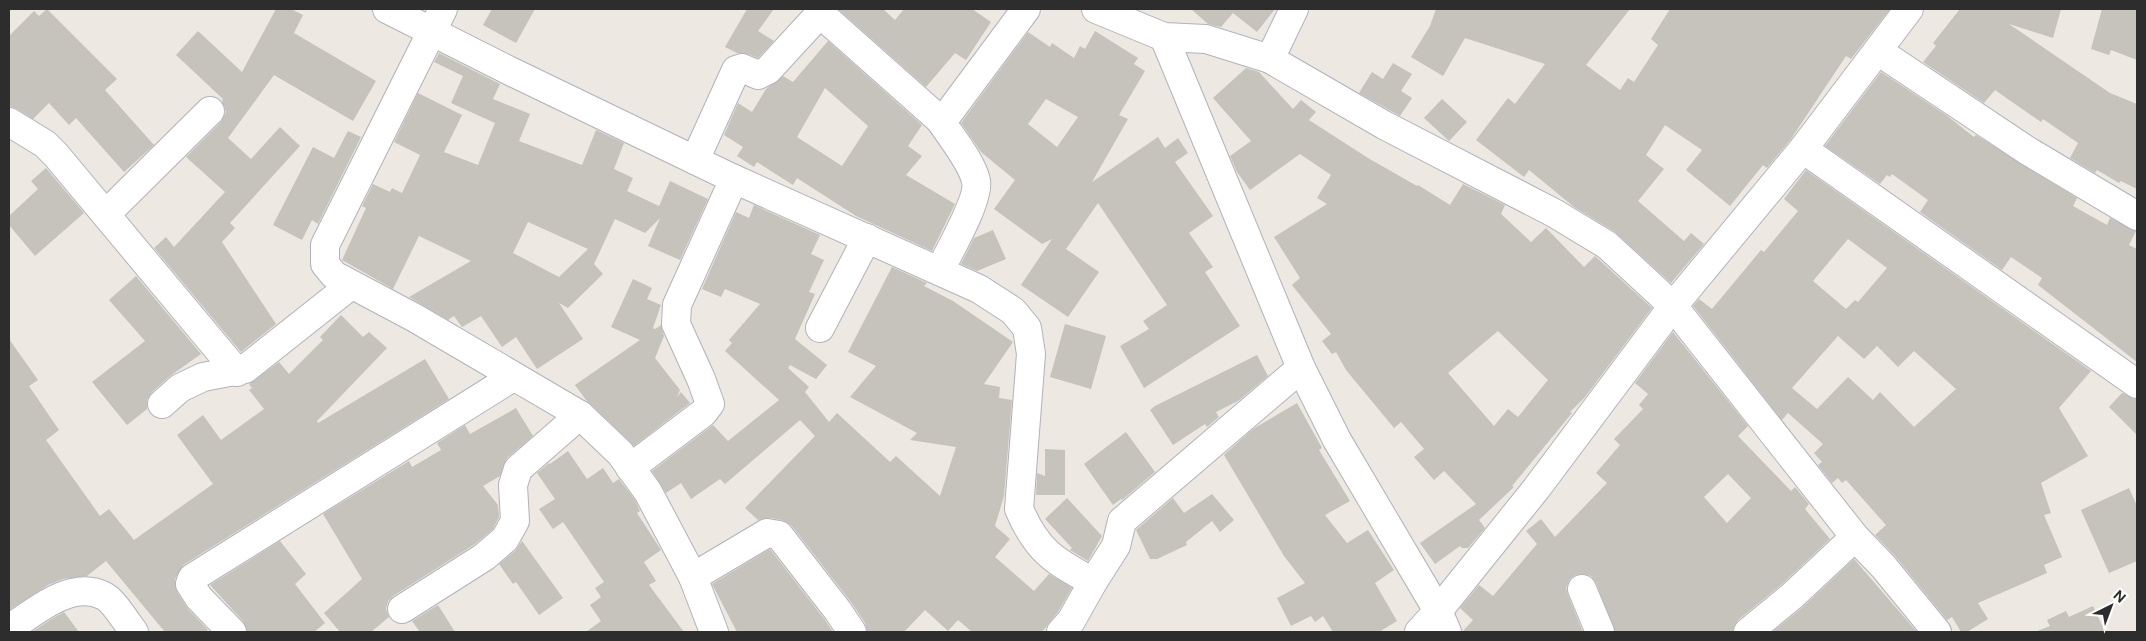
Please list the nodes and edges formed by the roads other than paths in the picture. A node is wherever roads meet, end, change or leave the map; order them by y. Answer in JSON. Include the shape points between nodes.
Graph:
{"nodes":[{"id":1,"x":387,"y":9,"type":"edge"},
{"id":2,"x":1026,"y":9,"type":"edge"},
{"id":3,"x":1096,"y":9,"type":"edge"},
{"id":4,"x":1306,"y":9,"type":"edge"},
{"id":5,"x":1909,"y":9,"type":"edge"},
{"id":6,"x":1289,"y":19,"type":"edge"},
{"id":7,"x":437,"y":20,"type":"edge"},
{"id":8,"x":1164,"y":37,"type":"junction"},
{"id":9,"x":1878,"y":51,"type":"junction"},
{"id":10,"x":1270,"y":59,"type":"junction"},
{"id":11,"x":210,"y":111,"type":"dead end"},
{"id":12,"x":940,"y":120,"type":"junction"},
{"id":13,"x":9,"y":122,"type":"edge"},
{"id":14,"x":1803,"y":148,"type":"junction"},
{"id":15,"x":695,"y":160,"type":"junction"},
{"id":16,"x":734,"y":179,"type":"junction"},
{"id":17,"x":106,"y":214,"type":"junction"},
{"id":18,"x":2137,"y":216,"type":"edge"},
{"id":19,"x":867,"y":238,"type":"junction"},
{"id":20,"x":940,"y":270,"type":"junction"},
{"id":21,"x":351,"y":285,"type":"junction"},
{"id":22,"x":1673,"y":306,"type":"junction"},
{"id":23,"x":820,"y":328,"type":"dead end"},
{"id":24,"x":1301,"y":368,"type":"junction"},
{"id":25,"x":237,"y":372,"type":"junction"},
{"id":26,"x":513,"y":377,"type":"junction"},
{"id":27,"x":2137,"y":384,"type":"edge"},
{"id":28,"x":162,"y":404,"type":"dead end"},
{"id":29,"x":580,"y":415,"type":"junction"},
{"id":30,"x":630,"y":468,"type":"junction"},
{"id":31,"x":1855,"y":536,"type":"junction"},
{"id":32,"x":693,"y":577,"type":"junction"},
{"id":33,"x":1093,"y":582,"type":"junction"},
{"id":34,"x":1582,"y":589,"type":"dead end"},
{"id":35,"x":402,"y":609,"type":"dead end"},
{"id":36,"x":1443,"y":622,"type":"edge"},
{"id":37,"x":9,"y":629,"type":"edge"},
{"id":38,"x":134,"y":632,"type":"edge"},
{"id":39,"x":232,"y":632,"type":"edge"},
{"id":40,"x":714,"y":632,"type":"edge"},
{"id":41,"x":852,"y":632,"type":"edge"},
{"id":42,"x":1061,"y":632,"type":"edge"},
{"id":43,"x":1418,"y":632,"type":"edge"},
{"id":44,"x":1600,"y":632,"type":"edge"},
{"id":45,"x":1748,"y":632,"type":"edge"},
{"id":46,"x":1937,"y":632,"type":"edge"}],
"edges":[{"from":1,"to":7,"type":"street"},
{"from":2,"to":12,"type":"street","via":[[948,114]]},
{"from":3,"to":8,"type":"street"},
{"from":4,"to":6,"type":"street"},
{"from":5,"to":9,"type":"street"},
{"from":6,"to":10,"type":"street"},
{"from":7,"to":15,"type":"street","via":[[512,72]]},
{"from":7,"to":21,"type":"street","via":[[324,245],[325,264],[334,275]]},
{"from":8,"to":10,"type":"street","via":[[1206,39]]},
{"from":8,"to":24,"type":"street"},
{"from":9,"to":14,"type":"street"},
{"from":9,"to":18,"type":"street","via":[[2028,151]]},
{"from":10,"to":22,"type":"street","via":[[1607,245]]},
{"from":11,"to":17,"type":"street"},
{"from":12,"to":15,"type":"street","via":[[824,17],[814,20],[768,70],[758,75],[742,68],[736,70]]},
{"from":12,"to":20,"type":"street","via":[[977,181],[975,197]]},
{"from":13,"to":17,"type":"street","via":[[56,154]]},
{"from":14,"to":22,"type":"street"},
{"from":14,"to":27,"type":"street"},
{"from":15,"to":16,"type":"street"},
{"from":16,"to":19,"type":"street"},
{"from":16,"to":30,"type":"street","via":[[677,306],[676,324],[710,404]]},
{"from":17,"to":25,"type":"street"},
{"from":19,"to":20,"type":"street"},
{"from":19,"to":23,"type":"street"},
{"from":20,"to":33,"type":"street","via":[[986,293],[1013,311],[1027,328],[1031,354],[1019,509],[1029,533],[1041,548],[1071,571]]},
{"from":21,"to":25,"type":"street","via":[[251,365]]},
{"from":21,"to":26,"type":"street","via":[[415,318]]},
{"from":22,"to":31,"type":"street"},
{"from":22,"to":36,"type":"street","via":[[1536,489]]},
{"from":24,"to":33,"type":"street","via":[[1122,521],[1116,546]]},
{"from":24,"to":36,"type":"street","via":[[1337,440]]},
{"from":25,"to":28,"type":"street","via":[[203,377],[180,388]]},
{"from":26,"to":29,"type":"street"},
{"from":26,"to":39,"type":"street","via":[[192,578],[190,584],[199,598]]},
{"from":29,"to":30,"type":"street","via":[[620,453]]},
{"from":29,"to":35,"type":"street","via":[[518,469],[513,485],[515,521],[505,539],[484,557]]},
{"from":30,"to":32,"type":"street","via":[[648,492]]},
{"from":31,"to":45,"type":"street","via":[[1792,596]]},
{"from":31,"to":46,"type":"street"},
{"from":32,"to":40,"type":"street"},
{"from":32,"to":41,"type":"street","via":[[767,533],[779,535]]},
{"from":33,"to":42,"type":"street"},
{"from":34,"to":44,"type":"street"},
{"from":36,"to":43,"type":"street"},
{"from":37,"to":38,"type":"street","via":[[58,598],[89,591],[106,596]]}]}
